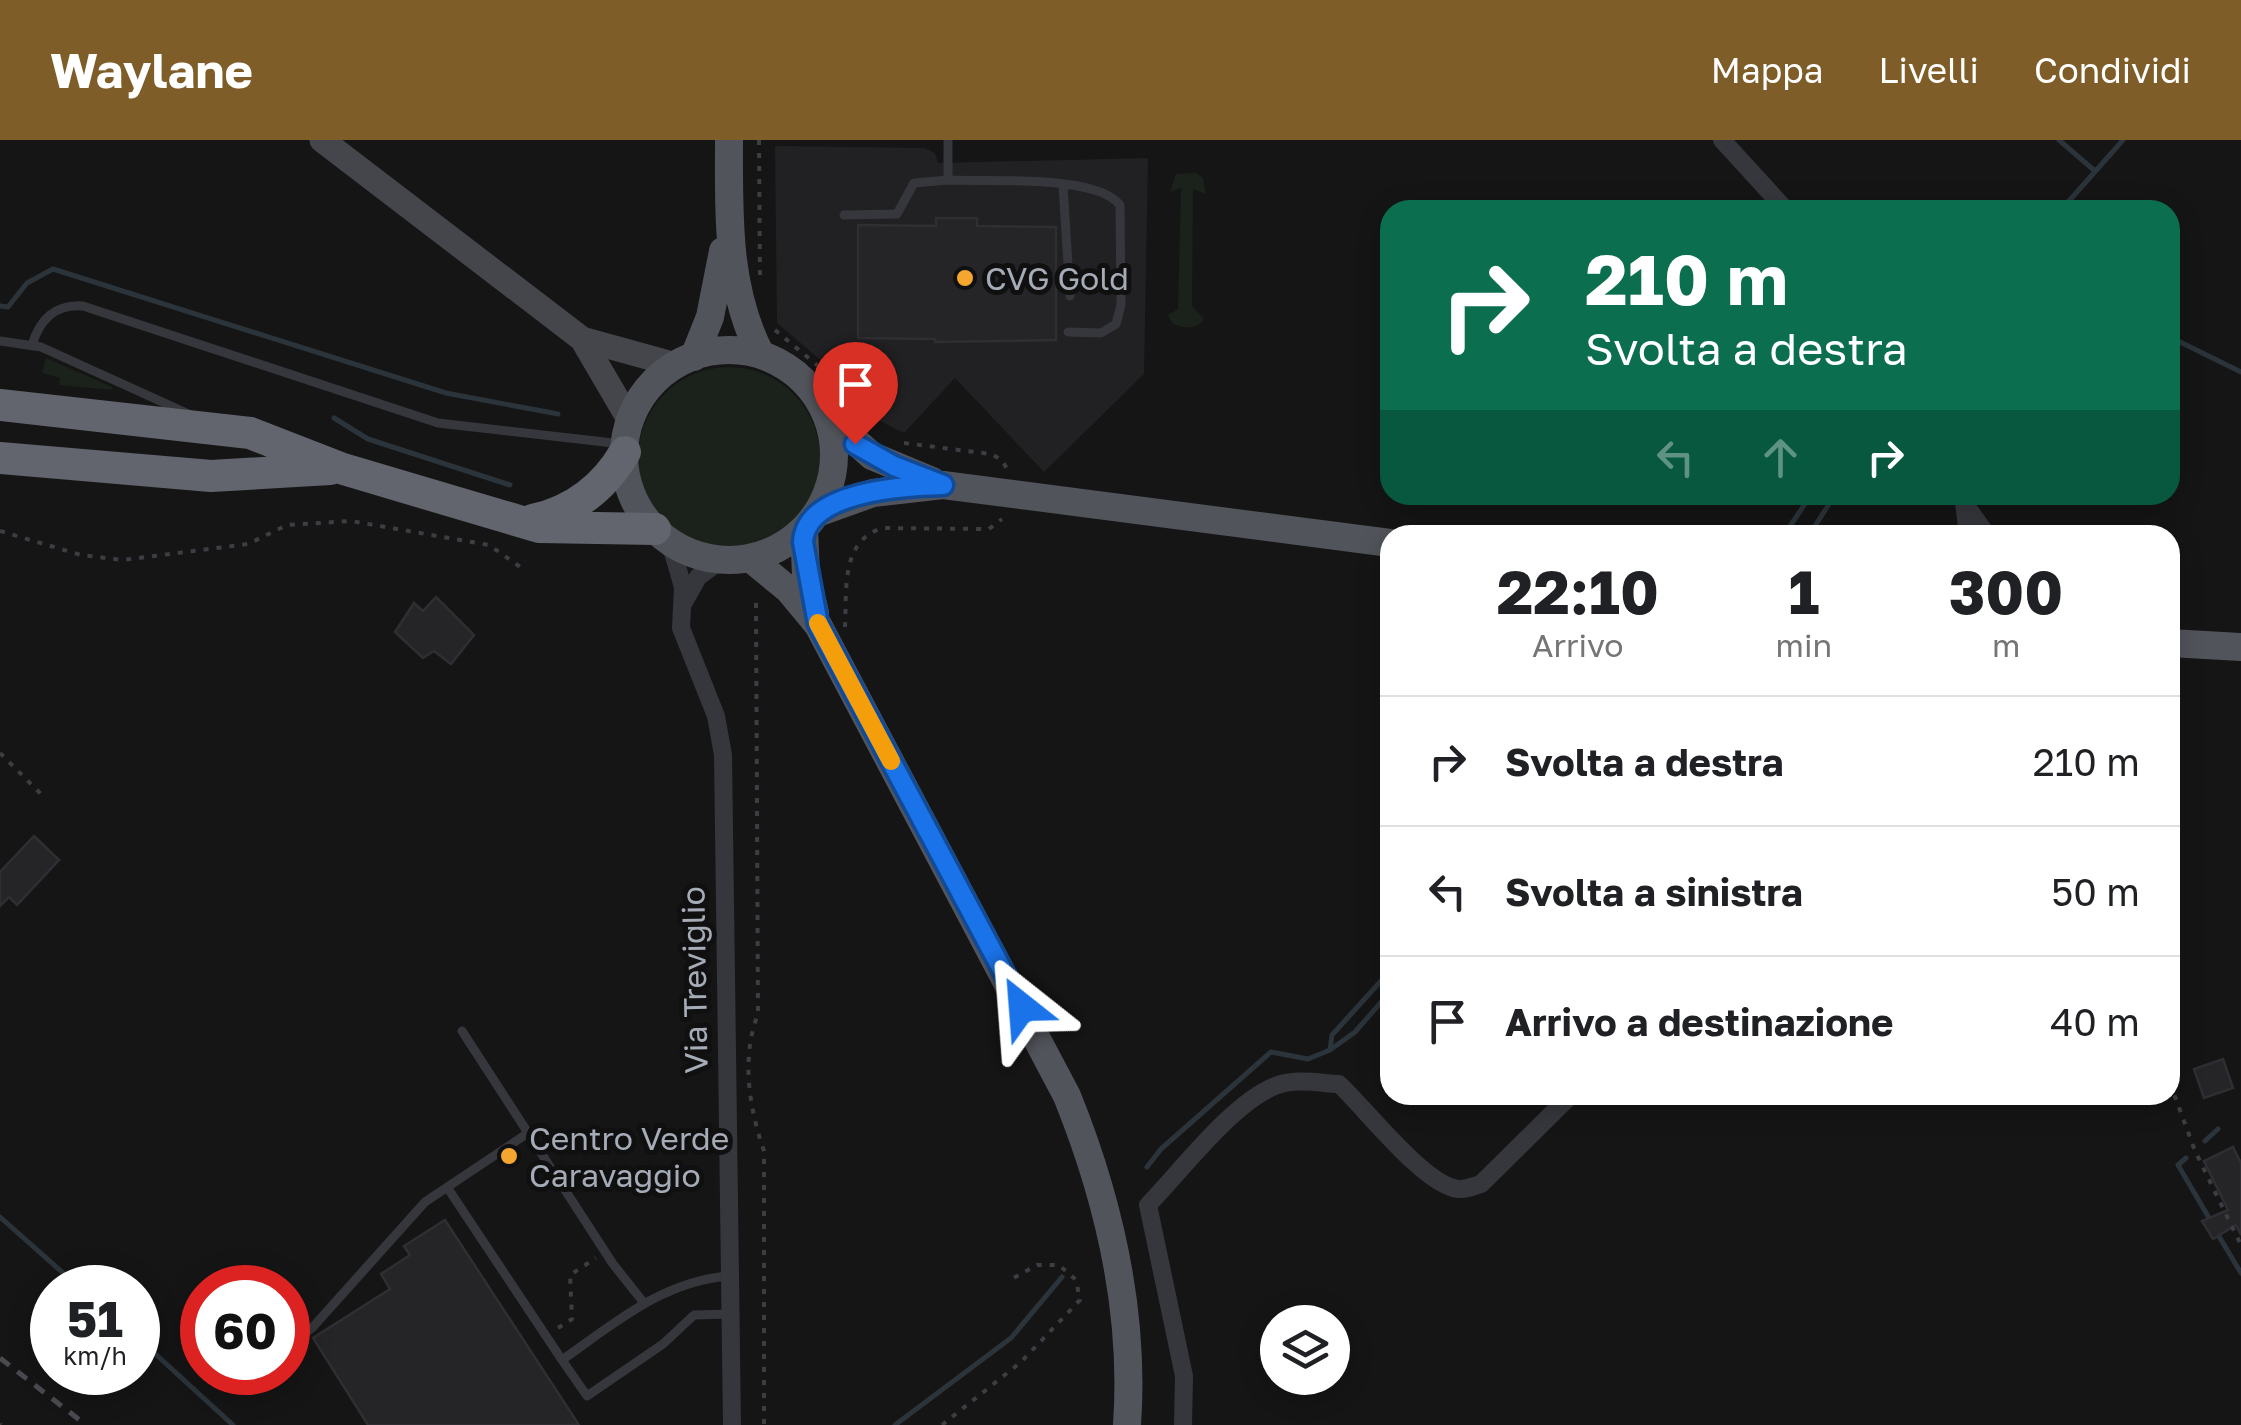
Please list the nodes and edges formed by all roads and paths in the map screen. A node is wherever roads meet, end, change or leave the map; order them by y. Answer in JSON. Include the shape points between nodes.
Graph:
{"nodes":[{"id":1,"x":322,"y":140,"type":"edge"},
{"id":2,"x":729,"y":140,"type":"edge"},
{"id":3,"x":759,"y":140,"type":"edge"},
{"id":4,"x":948,"y":140,"type":"edge"},
{"id":5,"x":1722,"y":140,"type":"edge"},
{"id":6,"x":948,"y":180,"type":"junction"},
{"id":7,"x":1063,"y":185,"type":"junction"},
{"id":8,"x":1777,"y":200,"type":"edge"},
{"id":9,"x":844,"y":215,"type":"dead end"},
{"id":10,"x":729,"y":220,"type":"junction"},
{"id":11,"x":760,"y":286,"type":"dead end"},
{"id":12,"x":1070,"y":296,"type":"dead end"},
{"id":13,"x":770,"y":326,"type":"dead end"},
{"id":14,"x":1068,"y":332,"type":"dead end"},
{"id":15,"x":582,"y":340,"type":"junction"},
{"id":16,"x":0,"y":341,"type":"edge"},
{"id":17,"x":32,"y":345,"type":"junction"},
{"id":18,"x":761,"y":355,"type":"junction"},
{"id":19,"x":685,"y":361,"type":"junction"},
{"id":20,"x":0,"y":404,"type":"edge"},
{"id":21,"x":837,"y":410,"type":"junction"},
{"id":22,"x":215,"y":428,"type":"junction"},
{"id":23,"x":627,"y":439,"type":"junction"},
{"id":24,"x":892,"y":440,"type":"dead end"},
{"id":25,"x":0,"y":458,"type":"edge"},
{"id":26,"x":340,"y":468,"type":"junction"},
{"id":27,"x":1007,"y":470,"type":"dead end"},
{"id":28,"x":943,"y":485,"type":"junction"},
{"id":29,"x":1002,"y":518,"type":"dead end"},
{"id":30,"x":811,"y":521,"type":"junction"},
{"id":31,"x":519,"y":522,"type":"junction"},
{"id":32,"x":0,"y":532,"type":"edge"},
{"id":33,"x":663,"y":536,"type":"junction"},
{"id":34,"x":1380,"y":542,"type":"edge"},
{"id":35,"x":750,"y":558,"type":"junction"},
{"id":36,"x":721,"y":560,"type":"junction"},
{"id":37,"x":526,"y":571,"type":"dead end"},
{"id":38,"x":683,"y":602,"type":"junction"},
{"id":39,"x":756,"y":603,"type":"dead end"},
{"id":40,"x":831,"y":628,"type":"junction"},
{"id":41,"x":2180,"y":643,"type":"edge"},
{"id":42,"x":2241,"y":647,"type":"edge"},
{"id":43,"x":0,"y":754,"type":"edge"},
{"id":44,"x":43,"y":796,"type":"dead end"},
{"id":45,"x":462,"y":1031,"type":"dead end"},
{"id":46,"x":1561,"y":1105,"type":"edge"},
{"id":47,"x":2178,"y":1105,"type":"edge"},
{"id":48,"x":528,"y":1133,"type":"junction"},
{"id":49,"x":447,"y":1187,"type":"junction"},
{"id":50,"x":2241,"y":1245,"type":"edge"},
{"id":51,"x":605,"y":1252,"type":"junction"},
{"id":52,"x":731,"y":1276,"type":"junction"},
{"id":53,"x":1010,"y":1280,"type":"dead end"},
{"id":54,"x":644,"y":1302,"type":"junction"},
{"id":55,"x":732,"y":1314,"type":"junction"},
{"id":56,"x":310,"y":1329,"type":"edge"},
{"id":57,"x":547,"y":1336,"type":"junction"},
{"id":58,"x":562,"y":1360,"type":"junction"},
{"id":59,"x":732,"y":1425,"type":"edge"},
{"id":60,"x":764,"y":1425,"type":"edge"},
{"id":61,"x":942,"y":1425,"type":"edge"},
{"id":62,"x":1127,"y":1425,"type":"edge"},
{"id":63,"x":1184,"y":1425,"type":"edge"}],
"edges":[{"from":1,"to":15,"type":"main road"},
{"from":2,"to":10,"type":"main road"},
{"from":3,"to":11,"type":"path"},
{"from":4,"to":6,"type":"lane"},
{"from":5,"to":8,"type":"street"},
{"from":6,"to":7,"type":"lane"},
{"from":6,"to":9,"type":"lane","via":[[914,183],[904,206],[888,217]]},
{"from":7,"to":12,"type":"lane"},
{"from":7,"to":14,"type":"lane","via":[[1106,192],[1120,205],[1123,224],[1116,324],[1101,333]]},
{"from":10,"to":18,"type":"main road","via":[[740,306]]},
{"from":10,"to":19,"type":"main road","via":[[710,317]]},
{"from":13,"to":21,"type":"path","via":[[824,371]]},
{"from":15,"to":19,"type":"main road"},
{"from":15,"to":23,"type":"main road"},
{"from":16,"to":17,"type":"lane"},
{"from":17,"to":22,"type":"lane","via":[[159,397]]},
{"from":17,"to":23,"type":"lane","via":[[52,312],[83,306],[438,423]]},
{"from":18,"to":19,"type":"main road","via":[[723,351]]},
{"from":18,"to":21,"type":"main road"},
{"from":19,"to":23,"type":"main road","via":[[653,383]]},
{"from":20,"to":22,"type":"highway"},
{"from":21,"to":28,"type":"main road","via":[[872,456]]},
{"from":21,"to":30,"type":"main road","via":[[833,472]]},
{"from":22,"to":26,"type":"highway","via":[[250,433]]},
{"from":23,"to":31,"type":"highway","via":[[608,478],[585,498]]},
{"from":23,"to":33,"type":"main road","via":[[632,494]]},
{"from":24,"to":27,"type":"path","via":[[990,454]]},
{"from":25,"to":26,"type":"highway","via":[[211,476]]},
{"from":26,"to":31,"type":"highway"},
{"from":28,"to":30,"type":"main road","via":[[872,492]]},
{"from":28,"to":34,"type":"main road"},
{"from":29,"to":40,"type":"path","via":[[990,530],[883,528],[867,534],[850,557]]},
{"from":30,"to":35,"type":"main road","via":[[785,545]]},
{"from":30,"to":40,"type":"main road","via":[[806,575]]},
{"from":31,"to":33,"type":"highway"},
{"from":32,"to":37,"type":"path","via":[[123,560],[248,544],[287,524],[351,521],[489,545]]},
{"from":33,"to":36,"type":"main road"},
{"from":33,"to":38,"type":"street","name":"Via Treviglio","via":[[680,572]]},
{"from":35,"to":36,"type":"main road"},
{"from":35,"to":40,"type":"main road"},
{"from":36,"to":38,"type":"street"},
{"from":38,"to":52,"type":"street","name":"Via Treviglio","via":[[684,640],[716,716],[724,755]]},
{"from":39,"to":60,"type":"path","via":[[758,1014],[750,1035],[750,1114],[764,1151]]},
{"from":40,"to":62,"type":"main road","via":[[1085,1139],[1127,1328]]},
{"from":41,"to":42,"type":"main road"},
{"from":43,"to":44,"type":"path"},
{"from":45,"to":48,"type":"lane"},
{"from":46,"to":63,"type":"street","via":[[1481,1184],[1461,1190],[1410,1156],[1339,1084],[1276,1085],[1244,1106],[1148,1205],[1184,1376]]},
{"from":47,"to":50,"type":"path"},
{"from":48,"to":49,"type":"lane"},
{"from":48,"to":51,"type":"lane"},
{"from":49,"to":56,"type":"lane","via":[[425,1202]]},
{"from":49,"to":57,"type":"lane"},
{"from":51,"to":54,"type":"lane"},
{"from":51,"to":57,"type":"path","via":[[570,1275],[572,1319]]},
{"from":52,"to":54,"type":"lane","via":[[706,1278]]},
{"from":52,"to":55,"type":"street","name":"Via Treviglio"},
{"from":53,"to":61,"type":"path","via":[[1037,1265],[1059,1265],[1076,1280],[1080,1300],[1022,1362]]},
{"from":54,"to":58,"type":"lane"},
{"from":55,"to":58,"type":"lane","via":[[694,1315],[664,1344],[587,1396]]},
{"from":55,"to":59,"type":"street","name":"Via Treviglio"},
{"from":57,"to":58,"type":"lane"}]}
